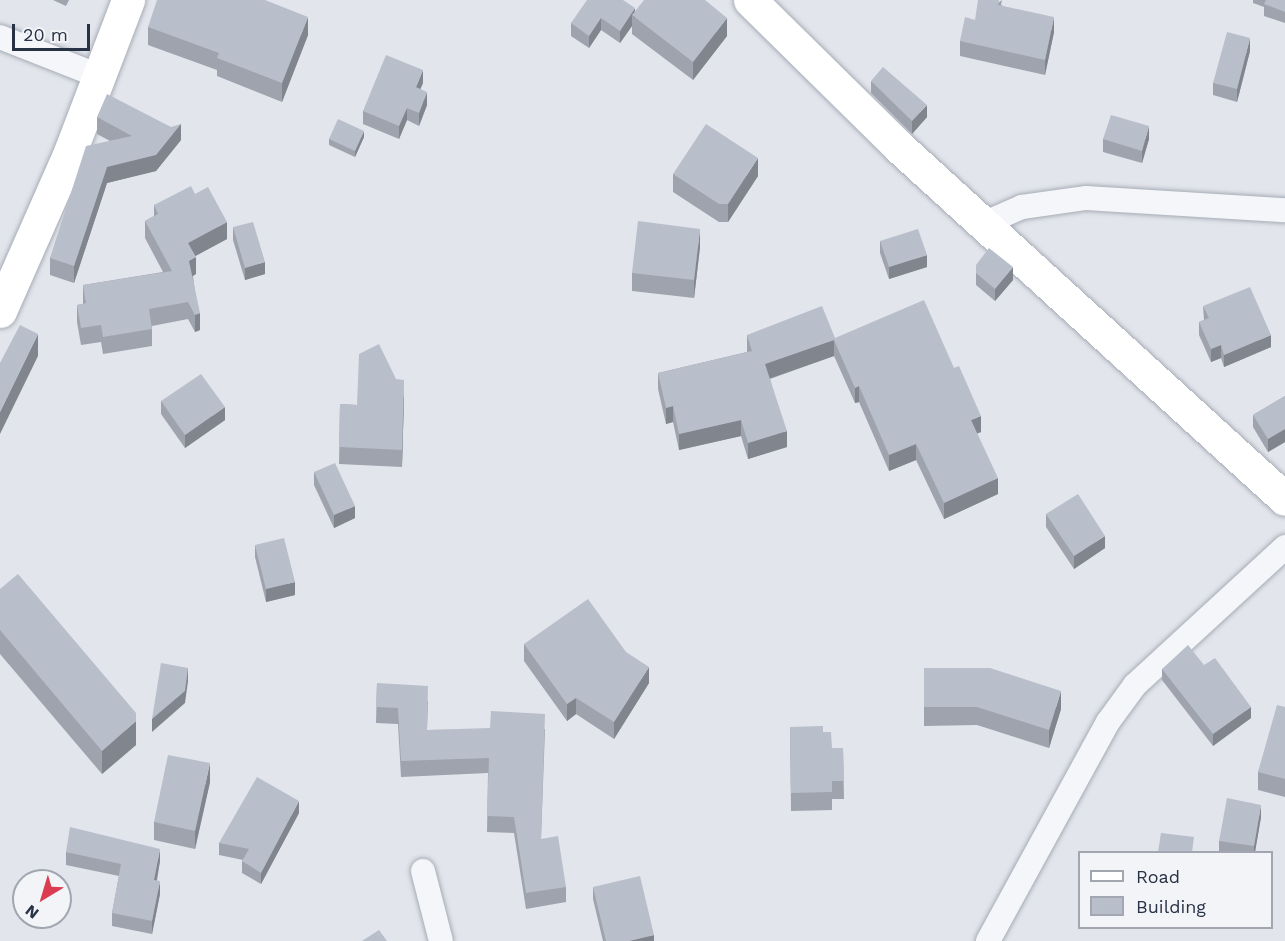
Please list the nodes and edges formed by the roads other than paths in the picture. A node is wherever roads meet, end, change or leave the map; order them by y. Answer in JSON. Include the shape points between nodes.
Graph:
{"nodes":[{"id":1,"x":128,"y":0,"type":"edge"},
{"id":2,"x":750,"y":0,"type":"edge"},
{"id":3,"x":0,"y":37,"type":"edge"},
{"id":4,"x":99,"y":76,"type":"junction"},
{"id":5,"x":1285,"y":210,"type":"edge"},
{"id":6,"x":983,"y":224,"type":"junction"},
{"id":7,"x":0,"y":311,"type":"edge"},
{"id":8,"x":1285,"y":499,"type":"edge"},
{"id":9,"x":1285,"y":547,"type":"edge"},
{"id":10,"x":423,"y":871,"type":"dead end"},
{"id":11,"x":441,"y":941,"type":"edge"},
{"id":12,"x":988,"y":941,"type":"edge"}],
"edges":[{"from":1,"to":4,"type":"street"},
{"from":2,"to":6,"type":"street"},
{"from":3,"to":4,"type":"street"},
{"from":4,"to":7,"type":"street"},
{"from":5,"to":6,"type":"street","via":[[1086,198],[1022,207]]},
{"from":6,"to":8,"type":"street"},
{"from":9,"to":12,"type":"street","via":[[1135,685],[1108,722]]},
{"from":10,"to":11,"type":"street"}]}
